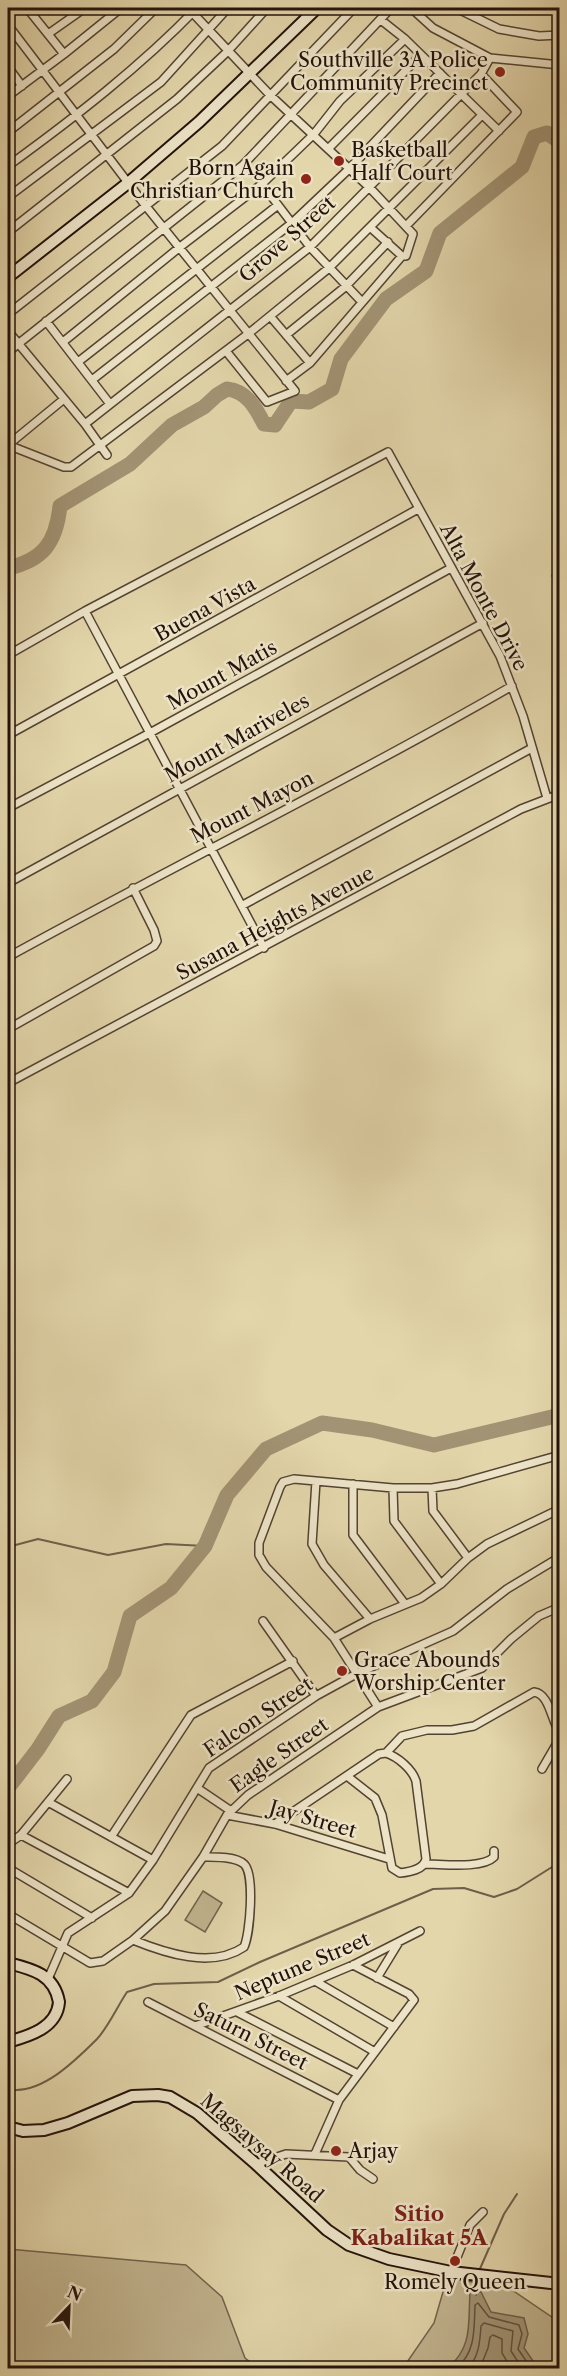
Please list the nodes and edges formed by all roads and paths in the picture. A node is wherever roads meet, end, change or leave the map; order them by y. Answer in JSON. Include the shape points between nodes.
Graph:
{"nodes":[{"id":1,"x":18,"y":8,"type":"edge"},
{"id":2,"x":27,"y":8,"type":"edge"},
{"id":3,"x":85,"y":8,"type":"edge"},
{"id":4,"x":121,"y":8,"type":"edge"},
{"id":5,"x":156,"y":8,"type":"edge"},
{"id":6,"x":228,"y":8,"type":"edge"},
{"id":7,"x":267,"y":8,"type":"edge"},
{"id":8,"x":317,"y":8,"type":"edge"},
{"id":9,"x":354,"y":8,"type":"edge"},
{"id":10,"x":391,"y":8,"type":"edge"},
{"id":11,"x":411,"y":8,"type":"edge"},
{"id":12,"x":456,"y":8,"type":"edge"},
{"id":13,"x":523,"y":8,"type":"edge"},
{"id":14,"x":192,"y":9,"type":"edge"},
{"id":15,"x":560,"y":10,"type":"edge"},
{"id":16,"x":8,"y":15,"type":"edge"},
{"id":17,"x":381,"y":20,"type":"junction"},
{"id":18,"x":8,"y":25,"type":"edge"},
{"id":19,"x":207,"y":29,"type":"junction"},
{"id":20,"x":48,"y":34,"type":"junction"},
{"id":21,"x":560,"y":35,"type":"edge"},
{"id":22,"x":405,"y":39,"type":"junction"},
{"id":23,"x":228,"y":51,"type":"junction"},
{"id":24,"x":64,"y":54,"type":"junction"},
{"id":25,"x":421,"y":55,"type":"junction"},
{"id":26,"x":490,"y":58,"type":"junction"},
{"id":27,"x":560,"y":65,"type":"edge"},
{"id":28,"x":8,"y":67,"type":"edge"},
{"id":29,"x":42,"y":70,"type":"junction"},
{"id":30,"x":440,"y":73,"type":"junction"},
{"id":31,"x":250,"y":74,"type":"junction"},
{"id":32,"x":481,"y":74,"type":"junction"},
{"id":33,"x":22,"y":86,"type":"junction"},
{"id":34,"x":460,"y":93,"type":"junction"},
{"id":35,"x":58,"y":94,"type":"junction"},
{"id":36,"x":270,"y":94,"type":"junction"},
{"id":37,"x":8,"y":96,"type":"edge"},
{"id":38,"x":292,"y":113,"type":"junction"},
{"id":39,"x":482,"y":115,"type":"junction"},
{"id":40,"x":76,"y":116,"type":"junction"},
{"id":41,"x":499,"y":131,"type":"junction"},
{"id":42,"x":8,"y":132,"type":"edge"},
{"id":43,"x":314,"y":134,"type":"junction"},
{"id":44,"x":92,"y":136,"type":"junction"},
{"id":45,"x":328,"y":149,"type":"junction"},
{"id":46,"x":107,"y":155,"type":"junction"},
{"id":47,"x":8,"y":166,"type":"edge"},
{"id":48,"x":349,"y":169,"type":"junction"},
{"id":49,"x":128,"y":183,"type":"junction"},
{"id":50,"x":262,"y":184,"type":"junction"},
{"id":51,"x":370,"y":188,"type":"junction"},
{"id":52,"x":8,"y":197,"type":"edge"},
{"id":53,"x":145,"y":205,"type":"junction"},
{"id":54,"x":278,"y":206,"type":"junction"},
{"id":55,"x":388,"y":209,"type":"junction"},
{"id":56,"x":292,"y":223,"type":"junction"},
{"id":57,"x":406,"y":226,"type":"junction"},
{"id":58,"x":164,"y":228,"type":"junction"},
{"id":59,"x":371,"y":228,"type":"junction"},
{"id":60,"x":8,"y":232,"type":"edge"},
{"id":61,"x":388,"y":242,"type":"junction"},
{"id":62,"x":180,"y":247,"type":"junction"},
{"id":63,"x":310,"y":247,"type":"junction"},
{"id":64,"x":402,"y":256,"type":"junction"},
{"id":65,"x":196,"y":268,"type":"junction"},
{"id":66,"x":329,"y":268,"type":"junction"},
{"id":67,"x":8,"y":277,"type":"edge"},
{"id":68,"x":345,"y":287,"type":"junction"},
{"id":69,"x":211,"y":288,"type":"junction"},
{"id":70,"x":362,"y":302,"type":"junction"},
{"id":71,"x":228,"y":310,"type":"junction"},
{"id":72,"x":8,"y":314,"type":"edge"},
{"id":73,"x":270,"y":316,"type":"junction"},
{"id":74,"x":46,"y":321,"type":"junction"},
{"id":75,"x":8,"y":331,"type":"edge"},
{"id":76,"x":248,"y":334,"type":"junction"},
{"id":77,"x":286,"y":335,"type":"junction"},
{"id":78,"x":63,"y":342,"type":"junction"},
{"id":79,"x":17,"y":344,"type":"junction"},
{"id":80,"x":225,"y":351,"type":"junction"},
{"id":81,"x":8,"y":352,"type":"edge"},
{"id":82,"x":78,"y":362,"type":"junction"},
{"id":83,"x":309,"y":363,"type":"junction"},
{"id":84,"x":92,"y":380,"type":"junction"},
{"id":85,"x":286,"y":381,"type":"junction"},
{"id":86,"x":64,"y":399,"type":"junction"},
{"id":87,"x":110,"y":404,"type":"junction"},
{"id":88,"x":85,"y":424,"type":"junction"},
{"id":89,"x":8,"y":445,"type":"edge"},
{"id":90,"x":100,"y":446,"type":"junction"},
{"id":91,"x":107,"y":455,"type":"dead end"},
{"id":92,"x":418,"y":509,"type":"junction"},
{"id":93,"x":451,"y":568,"type":"junction"},
{"id":94,"x":85,"y":611,"type":"junction"},
{"id":95,"x":483,"y":623,"type":"junction"},
{"id":96,"x":8,"y":655,"type":"edge"},
{"id":97,"x":119,"y":675,"type":"junction"},
{"id":98,"x":512,"y":686,"type":"junction"},
{"id":99,"x":148,"y":734,"type":"junction"},
{"id":100,"x":8,"y":735,"type":"edge"},
{"id":101,"x":532,"y":748,"type":"junction"},
{"id":102,"x":179,"y":789,"type":"junction"},
{"id":103,"x":560,"y":794,"type":"edge"},
{"id":104,"x":547,"y":798,"type":"junction"},
{"id":105,"x":8,"y":808,"type":"edge"},
{"id":106,"x":210,"y":848,"type":"junction"},
{"id":107,"x":8,"y":883,"type":"edge"},
{"id":108,"x":133,"y":888,"type":"junction"},
{"id":109,"x":243,"y":905,"type":"junction"},
{"id":110,"x":264,"y":948,"type":"junction"},
{"id":111,"x":8,"y":957,"type":"edge"},
{"id":112,"x":8,"y":1029,"type":"edge"},
{"id":113,"x":8,"y":1083,"type":"edge"},
{"id":114,"x":560,"y":1455,"type":"edge"},
{"id":115,"x":316,"y":1481,"type":"junction"},
{"id":116,"x":353,"y":1484,"type":"junction"},
{"id":117,"x":393,"y":1488,"type":"junction"},
{"id":118,"x":432,"y":1488,"type":"junction"},
{"id":119,"x":559,"y":1512,"type":"edge"},
{"id":120,"x":560,"y":1557,"type":"edge"},
{"id":121,"x":468,"y":1558,"type":"junction"},
{"id":122,"x":441,"y":1584,"type":"junction"},
{"id":123,"x":405,"y":1604,"type":"junction"},
{"id":124,"x":560,"y":1607,"type":"edge"},
{"id":125,"x":370,"y":1619,"type":"junction"},
{"id":126,"x":263,"y":1621,"type":"dead end"},
{"id":127,"x":334,"y":1638,"type":"junction"},
{"id":128,"x":293,"y":1661,"type":"junction"},
{"id":129,"x":358,"y":1673,"type":"junction"},
{"id":130,"x":316,"y":1696,"type":"junction"},
{"id":131,"x":378,"y":1707,"type":"junction"},
{"id":132,"x":560,"y":1733,"type":"edge"},
{"id":133,"x":560,"y":1738,"type":"edge"},
{"id":134,"x":386,"y":1753,"type":"junction"},
{"id":135,"x":542,"y":1769,"type":"dead end"},
{"id":136,"x":346,"y":1776,"type":"junction"},
{"id":137,"x":67,"y":1779,"type":"dead end"},
{"id":138,"x":196,"y":1788,"type":"junction"},
{"id":139,"x":48,"y":1802,"type":"junction"},
{"id":140,"x":229,"y":1813,"type":"junction"},
{"id":141,"x":275,"y":1824,"type":"junction"},
{"id":142,"x":21,"y":1835,"type":"junction"},
{"id":143,"x":111,"y":1837,"type":"junction"},
{"id":144,"x":8,"y":1844,"type":"edge"},
{"id":145,"x":494,"y":1851,"type":"dead end"},
{"id":146,"x":203,"y":1857,"type":"junction"},
{"id":147,"x":389,"y":1859,"type":"junction"},
{"id":148,"x":153,"y":1860,"type":"junction"},
{"id":149,"x":425,"y":1864,"type":"junction"},
{"id":150,"x":8,"y":1869,"type":"edge"},
{"id":151,"x":129,"y":1893,"type":"junction"},
{"id":152,"x":8,"y":1914,"type":"edge"},
{"id":153,"x":92,"y":1918,"type":"junction"},
{"id":154,"x":420,"y":1931,"type":"dead end"},
{"id":155,"x":134,"y":1940,"type":"junction"},
{"id":156,"x":400,"y":1941,"type":"junction"},
{"id":157,"x":61,"y":1946,"type":"junction"},
{"id":158,"x":8,"y":1963,"type":"edge"},
{"id":159,"x":353,"y":1965,"type":"junction"},
{"id":160,"x":377,"y":1978,"type":"junction"},
{"id":161,"x":48,"y":1979,"type":"junction"},
{"id":162,"x":315,"y":1981,"type":"junction"},
{"id":163,"x":279,"y":1996,"type":"junction"},
{"id":164,"x":148,"y":2002,"type":"dead end"},
{"id":165,"x":237,"y":2012,"type":"junction"},
{"id":166,"x":195,"y":2026,"type":"junction"},
{"id":167,"x":394,"y":2027,"type":"junction"},
{"id":168,"x":8,"y":2042,"type":"edge"},
{"id":169,"x":375,"y":2052,"type":"junction"},
{"id":170,"x":358,"y":2074,"type":"junction"},
{"id":171,"x":339,"y":2100,"type":"junction"},
{"id":172,"x":8,"y":2127,"type":"edge"},
{"id":173,"x":315,"y":2154,"type":"junction"},
{"id":174,"x":256,"y":2164,"type":"junction"},
{"id":175,"x":373,"y":2179,"type":"dead end"},
{"id":176,"x":483,"y":2211,"type":"dead end"},
{"id":177,"x":452,"y":2272,"type":"junction"},
{"id":178,"x":560,"y":2284,"type":"edge"}],
"edges":[{"from":1,"to":16,"type":"street"},
{"from":2,"to":20,"type":"street"},
{"from":3,"to":20,"type":"street"},
{"from":4,"to":24,"type":"street"},
{"from":5,"to":35,"type":"street","via":[[114,49]]},
{"from":6,"to":19,"type":"street"},
{"from":7,"to":23,"type":"street"},
{"from":8,"to":31,"type":"main road"},
{"from":9,"to":36,"type":"street"},
{"from":10,"to":17,"type":"street"},
{"from":11,"to":26,"type":"street","via":[[433,28]]},
{"from":12,"to":21,"type":"street","via":[[499,29],[539,36]]},
{"from":13,"to":15,"type":"street"},
{"from":14,"to":19,"type":"street"},
{"from":14,"to":40,"type":"street","via":[[136,65]]},
{"from":17,"to":22,"type":"street"},
{"from":17,"to":38,"type":"street"},
{"from":18,"to":29,"type":"street"},
{"from":19,"to":23,"type":"street"},
{"from":19,"to":44,"type":"street","via":[[161,82]]},
{"from":20,"to":24,"type":"street"},
{"from":22,"to":25,"type":"street"},
{"from":22,"to":43,"type":"street","via":[[340,101]]},
{"from":23,"to":31,"type":"street"},
{"from":23,"to":46,"type":"street","via":[[177,99]]},
{"from":24,"to":29,"type":"street"},
{"from":25,"to":30,"type":"street"},
{"from":25,"to":45,"type":"street"},
{"from":26,"to":27,"type":"street"},
{"from":26,"to":32,"type":"street","name":"Grove Street"},
{"from":28,"to":33,"type":"street"},
{"from":29,"to":33,"type":"street"},
{"from":29,"to":35,"type":"street"},
{"from":30,"to":34,"type":"street"},
{"from":30,"to":48,"type":"street"},
{"from":31,"to":36,"type":"street"},
{"from":31,"to":49,"type":"main road"},
{"from":32,"to":34,"type":"street","name":"Grove Street"},
{"from":32,"to":41,"type":"street","via":[[517,110]]},
{"from":33,"to":37,"type":"street"},
{"from":34,"to":39,"type":"street"},
{"from":34,"to":51,"type":"street","name":"Grove Street"},
{"from":35,"to":40,"type":"street"},
{"from":35,"to":42,"type":"street"},
{"from":36,"to":38,"type":"street"},
{"from":36,"to":53,"type":"street","via":[[222,146]]},
{"from":38,"to":43,"type":"street"},
{"from":38,"to":58,"type":"street","via":[[243,165]]},
{"from":39,"to":41,"type":"street"},
{"from":39,"to":55,"type":"street"},
{"from":40,"to":44,"type":"street"},
{"from":40,"to":47,"type":"street"},
{"from":41,"to":57,"type":"street"},
{"from":43,"to":45,"type":"street"},
{"from":43,"to":50,"type":"street"},
{"from":44,"to":46,"type":"street"},
{"from":44,"to":52,"type":"street"},
{"from":45,"to":48,"type":"street"},
{"from":46,"to":49,"type":"street"},
{"from":46,"to":60,"type":"street"},
{"from":48,"to":51,"type":"street"},
{"from":48,"to":56,"type":"street"},
{"from":49,"to":53,"type":"street"},
{"from":49,"to":67,"type":"main road"},
{"from":50,"to":54,"type":"street"},
{"from":50,"to":62,"type":"street"},
{"from":51,"to":55,"type":"street"},
{"from":51,"to":63,"type":"street","name":"Grove Street"},
{"from":53,"to":58,"type":"street"},
{"from":53,"to":72,"type":"street"},
{"from":54,"to":56,"type":"street"},
{"from":54,"to":65,"type":"street"},
{"from":55,"to":57,"type":"street"},
{"from":55,"to":59,"type":"street"},
{"from":56,"to":63,"type":"street"},
{"from":56,"to":69,"type":"street"},
{"from":57,"to":64,"type":"street","via":[[413,234],[407,254]]},
{"from":58,"to":62,"type":"street"},
{"from":58,"to":74,"type":"street"},
{"from":59,"to":61,"type":"street"},
{"from":59,"to":66,"type":"street"},
{"from":61,"to":64,"type":"street"},
{"from":61,"to":68,"type":"street"},
{"from":62,"to":65,"type":"street"},
{"from":62,"to":78,"type":"street"},
{"from":63,"to":66,"type":"street"},
{"from":63,"to":71,"type":"street","name":"Grove Street"},
{"from":64,"to":70,"type":"street"},
{"from":65,"to":69,"type":"street"},
{"from":65,"to":82,"type":"street"},
{"from":66,"to":68,"type":"street"},
{"from":66,"to":73,"type":"street"},
{"from":68,"to":70,"type":"street"},
{"from":68,"to":77,"type":"street"},
{"from":69,"to":71,"type":"street"},
{"from":69,"to":84,"type":"street"},
{"from":70,"to":83,"type":"street"},
{"from":71,"to":76,"type":"street"},
{"from":71,"to":87,"type":"street","name":"Grove Street"},
{"from":73,"to":76,"type":"street"},
{"from":73,"to":77,"type":"street"},
{"from":74,"to":78,"type":"street"},
{"from":74,"to":79,"type":"street"},
{"from":75,"to":79,"type":"street"},
{"from":76,"to":80,"type":"street"},
{"from":76,"to":85,"type":"street"},
{"from":77,"to":83,"type":"street"},
{"from":78,"to":82,"type":"street"},
{"from":79,"to":81,"type":"street"},
{"from":79,"to":86,"type":"street"},
{"from":80,"to":85,"type":"street","via":[[267,402],[294,392]]},
{"from":80,"to":90,"type":"street"},
{"from":82,"to":84,"type":"street"},
{"from":83,"to":85,"type":"street"},
{"from":84,"to":87,"type":"street"},
{"from":86,"to":88,"type":"street"},
{"from":86,"to":89,"type":"street"},
{"from":87,"to":88,"type":"street","name":"Grove Street"},
{"from":88,"to":90,"type":"street"},
{"from":89,"to":90,"type":"street","via":[[68,467]]},
{"from":90,"to":91,"type":"street"},
{"from":92,"to":93,"type":"street","name":"Alta Monte Drive"},
{"from":92,"to":94,"type":"street","name":"Alta Monte Drive","via":[[388,452]]},
{"from":92,"to":97,"type":"street","name":"Buena Vista"},
{"from":93,"to":95,"type":"street","name":"Alta Monte Drive"},
{"from":93,"to":99,"type":"street","name":"Mount Matis"},
{"from":94,"to":96,"type":"street"},
{"from":94,"to":97,"type":"street"},
{"from":95,"to":98,"type":"street","name":"Alta Monte Drive"},
{"from":95,"to":102,"type":"street","name":"Mount Mariveles"},
{"from":97,"to":99,"type":"street"},
{"from":97,"to":100,"type":"street","name":"Buena Vista"},
{"from":98,"to":101,"type":"street","name":"Alta Monte Drive"},
{"from":98,"to":106,"type":"street","name":"Mount Mayon","via":[[420,739]]},
{"from":99,"to":102,"type":"street"},
{"from":99,"to":105,"type":"street","name":"Mount Matis"},
{"from":101,"to":104,"type":"street","name":"Alta Monte Drive"},
{"from":101,"to":109,"type":"street"},
{"from":102,"to":106,"type":"street"},
{"from":102,"to":107,"type":"street","name":"Mount Mariveles"},
{"from":103,"to":104,"type":"street","name":"Susana Heights Avenue"},
{"from":104,"to":110,"type":"street","name":"Susana Heights Avenue"},
{"from":106,"to":108,"type":"street","name":"Mount Mayon"},
{"from":106,"to":109,"type":"street"},
{"from":108,"to":111,"type":"street","name":"Mount Mayon"},
{"from":108,"to":112,"type":"street","via":[[154,930],[154,946]]},
{"from":109,"to":110,"type":"street"},
{"from":110,"to":113,"type":"street","name":"Susana Heights Avenue"},
{"from":114,"to":118,"type":"street"},
{"from":115,"to":116,"type":"street"},
{"from":115,"to":125,"type":"street","via":[[312,1544],[324,1565]]},
{"from":115,"to":127,"type":"street","via":[[283,1482],[259,1543],[259,1555]]},
{"from":116,"to":117,"type":"street"},
{"from":116,"to":123,"type":"street","via":[[353,1534]]},
{"from":117,"to":118,"type":"street"},
{"from":117,"to":122,"type":"street","via":[[394,1521]]},
{"from":118,"to":121,"type":"street","via":[[433,1511]]},
{"from":119,"to":121,"type":"street","via":[[487,1544]]},
{"from":120,"to":129,"type":"street","name":"Falcon Street","via":[[507,1589],[453,1631]]},
{"from":121,"to":122,"type":"street"},
{"from":122,"to":123,"type":"street"},
{"from":123,"to":125,"type":"street"},
{"from":124,"to":131,"type":"street","name":"Eagle Street","via":[[539,1616],[482,1668]]},
{"from":125,"to":127,"type":"street"},
{"from":126,"to":128,"type":"street"},
{"from":127,"to":129,"type":"street"},
{"from":128,"to":130,"type":"street"},
{"from":128,"to":143,"type":"street","via":[[191,1715]]},
{"from":129,"to":130,"type":"street","name":"Falcon Street"},
{"from":129,"to":131,"type":"street"},
{"from":130,"to":138,"type":"street","name":"Falcon Street","via":[[218,1761]]},
{"from":131,"to":140,"type":"street","name":"Eagle Street","via":[[248,1795]]},
{"from":132,"to":134,"type":"street","via":[[545,1699],[534,1692],[474,1726],[402,1736]]},
{"from":133,"to":135,"type":"street"},
{"from":134,"to":136,"type":"street"},
{"from":134,"to":149,"type":"street","via":[[414,1776]]},
{"from":136,"to":141,"type":"street"},
{"from":136,"to":147,"type":"street","via":[[375,1798]]},
{"from":137,"to":139,"type":"street"},
{"from":138,"to":140,"type":"street"},
{"from":138,"to":148,"type":"street","name":"Falcon Street"},
{"from":139,"to":142,"type":"street"},
{"from":139,"to":143,"type":"street"},
{"from":140,"to":141,"type":"street","name":"Jay Street"},
{"from":140,"to":146,"type":"street","name":"Eagle Street"},
{"from":141,"to":147,"type":"street","name":"Jay Street"},
{"from":142,"to":144,"type":"street"},
{"from":142,"to":151,"type":"street"},
{"from":143,"to":148,"type":"street"},
{"from":145,"to":149,"type":"street","via":[[490,1861],[481,1864]]},
{"from":146,"to":155,"type":"street","name":"Eagle Street","via":[[165,1911]]},
{"from":146,"to":155,"type":"street","via":[[237,1860],[249,1871],[248,1934],[244,1947],[200,1958]]},
{"from":147,"to":149,"type":"street","name":"Jay Street","via":[[392,1868],[400,1873]]},
{"from":148,"to":151,"type":"street","name":"Falcon Street"},
{"from":150,"to":153,"type":"street"},
{"from":151,"to":153,"type":"street","name":"Falcon Street"},
{"from":152,"to":157,"type":"street"},
{"from":153,"to":157,"type":"street","name":"Falcon Street","via":[[72,1929]]},
{"from":154,"to":156,"type":"street","name":"Neptune Street"},
{"from":155,"to":157,"type":"street","name":"Eagle Street","via":[[94,1964]]},
{"from":156,"to":159,"type":"street","name":"Neptune Street"},
{"from":156,"to":160,"type":"street"},
{"from":157,"to":161,"type":"street","name":"Falcon Street"},
{"from":158,"to":161,"type":"main road","via":[[32,1969]]},
{"from":159,"to":160,"type":"street"},
{"from":159,"to":162,"type":"street","name":"Neptune Street"},
{"from":160,"to":167,"type":"street","via":[[414,2000]]},
{"from":161,"to":168,"type":"main road","via":[[59,2002],[52,2020],[41,2030]]},
{"from":162,"to":163,"type":"street","name":"Neptune Street"},
{"from":162,"to":167,"type":"street"},
{"from":163,"to":165,"type":"street","name":"Neptune Street"},
{"from":163,"to":169,"type":"street"},
{"from":164,"to":166,"type":"street","name":"Saturn Street"},
{"from":165,"to":166,"type":"street","name":"Neptune Street"},
{"from":165,"to":170,"type":"street"},
{"from":166,"to":171,"type":"street","name":"Saturn Street"},
{"from":167,"to":169,"type":"street"},
{"from":169,"to":170,"type":"street"},
{"from":170,"to":171,"type":"street"},
{"from":171,"to":173,"type":"street"},
{"from":172,"to":174,"type":"main road","name":"Magsaysay Road","via":[[44,2130],[132,2096],[158,2095],[197,2113]]},
{"from":173,"to":174,"type":"street","via":[[286,2154]]},
{"from":173,"to":175,"type":"street","via":[[351,2157]]},
{"from":174,"to":177,"type":"main road","name":"Magsaysay Road","via":[[327,2230],[349,2245],[388,2259]]},
{"from":176,"to":177,"type":"street","via":[[470,2226]]},
{"from":177,"to":178,"type":"main road","name":"Magsaysay Road"}]}
